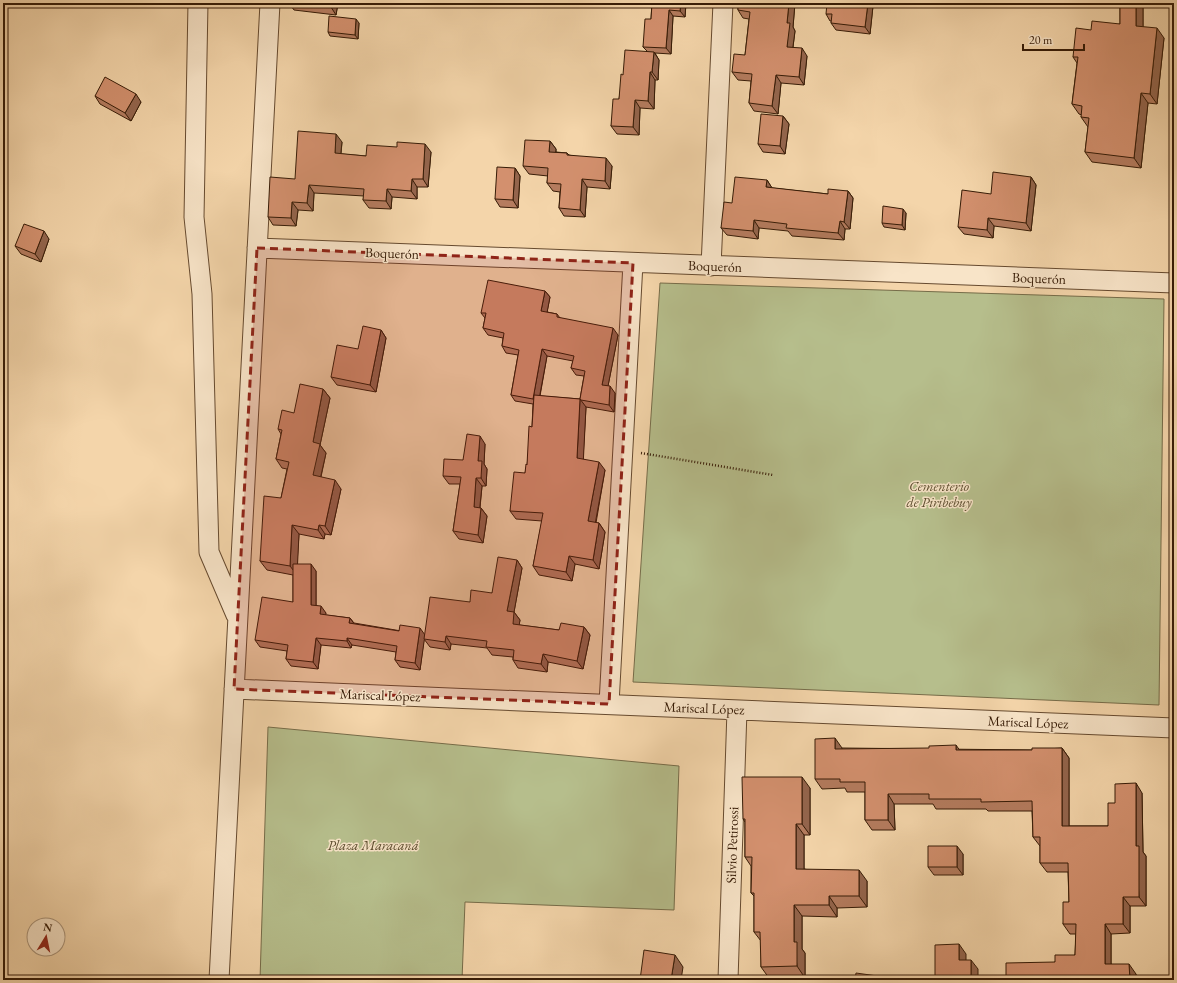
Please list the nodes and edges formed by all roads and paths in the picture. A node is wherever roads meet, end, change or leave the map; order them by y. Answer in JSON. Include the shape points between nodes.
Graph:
{"nodes":[{"id":1,"x":198,"y":3,"type":"edge"},
{"id":2,"x":270,"y":3,"type":"edge"},
{"id":3,"x":723,"y":3,"type":"edge"},
{"id":4,"x":257,"y":248,"type":"junction"},
{"id":5,"x":633,"y":262,"type":"junction"},
{"id":6,"x":711,"y":266,"type":"junction"},
{"id":7,"x":1174,"y":283,"type":"edge"},
{"id":8,"x":623,"y":450,"type":"junction"},
{"id":9,"x":773,"y":475,"type":"dead end"},
{"id":10,"x":238,"y":619,"type":"junction"},
{"id":11,"x":234,"y":689,"type":"junction"},
{"id":12,"x":609,"y":704,"type":"junction"},
{"id":13,"x":737,"y":710,"type":"junction"},
{"id":14,"x":1174,"y":728,"type":"edge"},
{"id":15,"x":219,"y":980,"type":"edge"},
{"id":16,"x":728,"y":980,"type":"edge"}],
"edges":[{"from":1,"to":10,"type":"street","via":[[194,217],[202,294],[209,552]]},
{"from":2,"to":4,"type":"street"},
{"from":3,"to":6,"type":"street"},
{"from":4,"to":5,"type":"street","name":"Boquerón"},
{"from":4,"to":10,"type":"street"},
{"from":5,"to":6,"type":"street","name":"Boquerón"},
{"from":5,"to":8,"type":"street"},
{"from":6,"to":7,"type":"street","name":"Boquerón"},
{"from":8,"to":9,"type":"path"},
{"from":8,"to":12,"type":"street"},
{"from":10,"to":11,"type":"street"},
{"from":11,"to":12,"type":"street","name":"Mariscal López"},
{"from":11,"to":15,"type":"street"},
{"from":12,"to":13,"type":"street","name":"Mariscal López"},
{"from":13,"to":14,"type":"street","name":"Mariscal López"},
{"from":13,"to":16,"type":"street","name":"Silvio Petirossi"}]}
